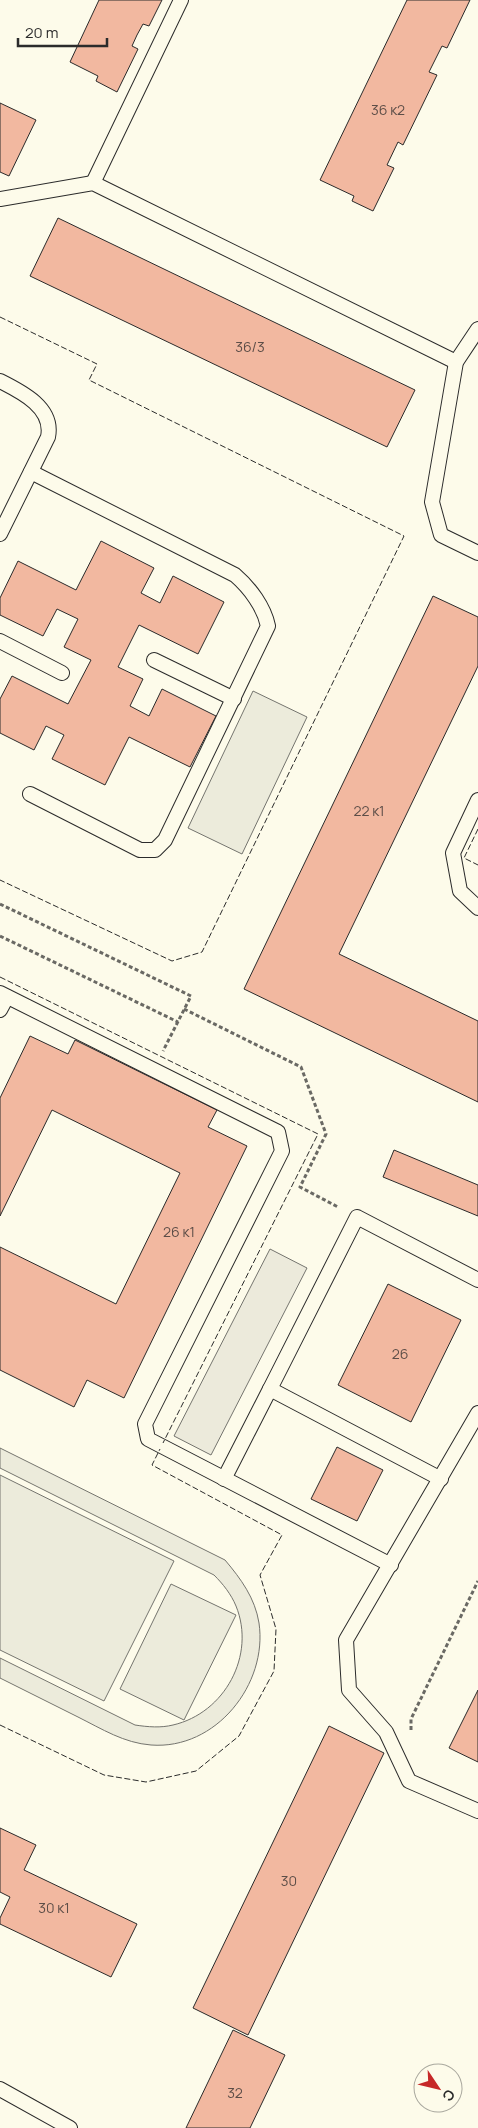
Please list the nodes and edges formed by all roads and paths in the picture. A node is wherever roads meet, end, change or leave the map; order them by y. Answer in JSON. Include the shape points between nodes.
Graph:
{"nodes":[{"id":1,"x":181,"y":0,"type":"edge"},
{"id":2,"x":93,"y":183,"type":"junction"},
{"id":3,"x":0,"y":199,"type":"edge"},
{"id":4,"x":478,"y":329,"type":"edge"},
{"id":5,"x":456,"y":362,"type":"junction"},
{"id":6,"x":0,"y":381,"type":"edge"},
{"id":7,"x":30,"y":472,"type":"junction"},
{"id":8,"x":0,"y":534,"type":"edge"},
{"id":9,"x":478,"y":554,"type":"edge"},
{"id":10,"x":0,"y":641,"type":"edge"},
{"id":11,"x":154,"y":660,"type":"dead end"},
{"id":12,"x":62,"y":673,"type":"dead end"},
{"id":13,"x":234,"y":698,"type":"junction"},
{"id":14,"x":30,"y":794,"type":"dead end"},
{"id":15,"x":478,"y":800,"type":"edge"},
{"id":16,"x":0,"y":904,"type":"edge"},
{"id":17,"x":478,"y":908,"type":"edge"},
{"id":18,"x":0,"y":936,"type":"edge"},
{"id":19,"x":3,"y":995,"type":"edge"},
{"id":20,"x":184,"y":1009,"type":"junction"},
{"id":21,"x":0,"y":1010,"type":"edge"},
{"id":22,"x":178,"y":1022,"type":"junction"},
{"id":23,"x":153,"y":1069,"type":"junction"},
{"id":24,"x":357,"y":1217,"type":"junction"},
{"id":25,"x":478,"y":1280,"type":"edge"},
{"id":26,"x":270,"y":1389,"type":"junction"},
{"id":27,"x":478,"y":1413,"type":"edge"},
{"id":28,"x":224,"y":1479,"type":"junction"},
{"id":29,"x":441,"y":1479,"type":"junction"},
{"id":30,"x":391,"y":1565,"type":"junction"},
{"id":31,"x":478,"y":1581,"type":"edge"},
{"id":32,"x":411,"y":1736,"type":"dead end"},
{"id":33,"x":478,"y":1811,"type":"edge"},
{"id":34,"x":0,"y":2090,"type":"edge"},
{"id":35,"x":70,"y":2128,"type":"edge"}],
"edges":[{"from":1,"to":2,"type":"lane"},
{"from":2,"to":3,"type":"lane"},
{"from":2,"to":5,"type":"lane"},
{"from":4,"to":5,"type":"lane"},
{"from":5,"to":9,"type":"lane","via":[[432,502],[441,535]]},
{"from":6,"to":7,"type":"lane","via":[[29,397],[50,427]]},
{"from":7,"to":8,"type":"lane"},
{"from":7,"to":13,"type":"lane","via":[[235,575],[248,587],[268,626]]},
{"from":10,"to":12,"type":"lane"},
{"from":11,"to":13,"type":"lane"},
{"from":13,"to":14,"type":"lane","via":[[165,840],[155,850],[140,850]]},
{"from":15,"to":17,"type":"lane","via":[[452,853],[460,891]]},
{"from":16,"to":20,"type":"path","via":[[191,996]]},
{"from":18,"to":22,"type":"path"},
{"from":19,"to":21,"type":"lane"},
{"from":19,"to":23,"type":"lane"},
{"from":20,"to":22,"type":"path"},
{"from":20,"to":24,"type":"path","via":[[301,1067],[326,1134],[300,1187]]},
{"from":22,"to":23,"type":"path"},
{"from":23,"to":28,"type":"lane","via":[[278,1132],[282,1152],[145,1424],[148,1439]]},
{"from":24,"to":25,"type":"lane"},
{"from":24,"to":26,"type":"lane"},
{"from":26,"to":28,"type":"lane"},
{"from":26,"to":29,"type":"lane"},
{"from":27,"to":29,"type":"lane"},
{"from":28,"to":30,"type":"lane"},
{"from":29,"to":30,"type":"lane"},
{"from":30,"to":33,"type":"lane","via":[[346,1640],[349,1690],[386,1732],[409,1781]]},
{"from":31,"to":32,"type":"path","via":[[411,1719]]},
{"from":34,"to":35,"type":"lane"}]}
